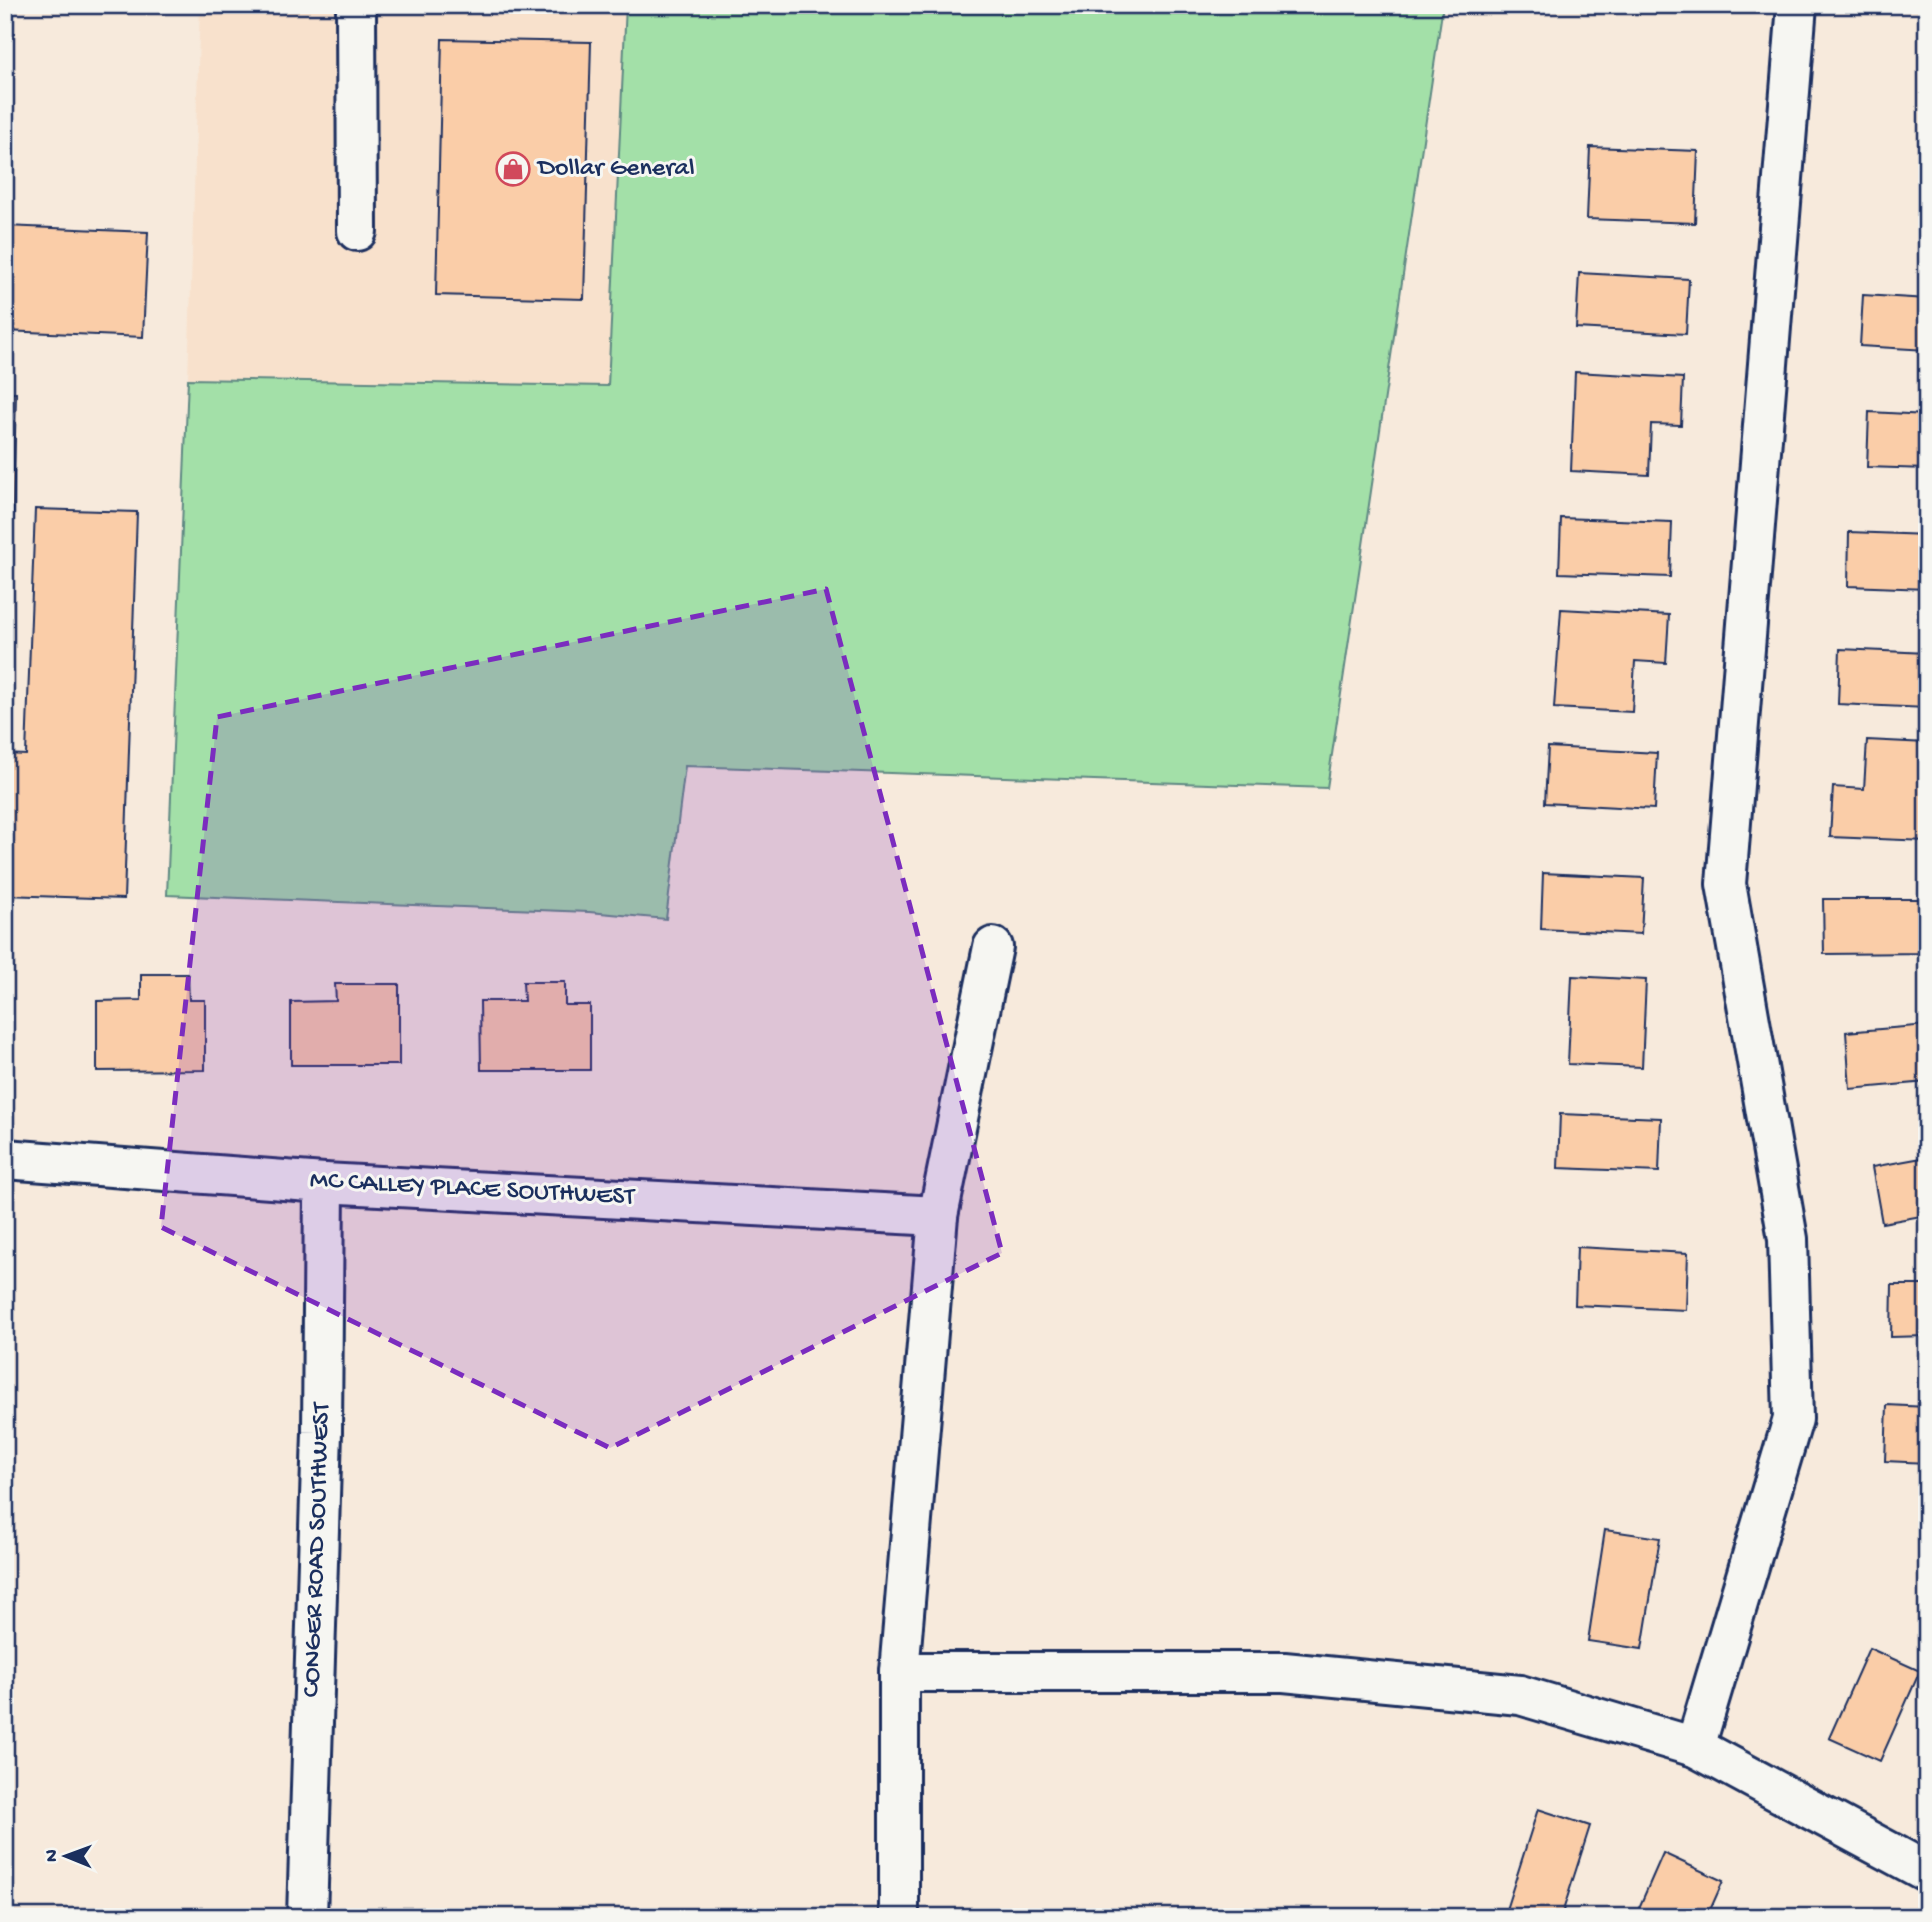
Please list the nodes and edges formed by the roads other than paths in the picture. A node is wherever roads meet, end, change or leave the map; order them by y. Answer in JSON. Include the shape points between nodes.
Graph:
{"nodes":[{"id":1,"x":356,"y":5,"type":"edge"},
{"id":2,"x":1797,"y":5,"type":"edge"},
{"id":3,"x":357,"y":231,"type":"dead end"},
{"id":4,"x":993,"y":947,"type":"dead end"},
{"id":5,"x":5,"y":1159,"type":"edge"},
{"id":6,"x":324,"y":1183,"type":"junction"},
{"id":7,"x":938,"y":1216,"type":"junction"},
{"id":8,"x":899,"y":1672,"type":"junction"},
{"id":9,"x":1695,"y":1747,"type":"junction"},
{"id":10,"x":1927,"y":1872,"type":"edge"},
{"id":11,"x":307,"y":1917,"type":"edge"},
{"id":12,"x":899,"y":1917,"type":"edge"}],
"edges":[{"from":1,"to":3,"type":"street"},
{"from":2,"to":9,"type":"street","via":[[1726,884],[1788,1239],[1793,1419]]},
{"from":4,"to":7,"type":"street"},
{"from":5,"to":6,"type":"street","name":"MC CALLEY PLACE SOUTHWEST"},
{"from":6,"to":7,"type":"street","name":"MC CALLEY PLACE SOUTHWEST"},
{"from":6,"to":11,"type":"street","name":"CONGER ROAD SOUTHWEST","via":[[322,1432]]},
{"from":7,"to":8,"type":"street"},
{"from":8,"to":9,"type":"street","via":[[1284,1672],[1520,1695]]},
{"from":8,"to":12,"type":"street"},
{"from":9,"to":10,"type":"street"}]}
